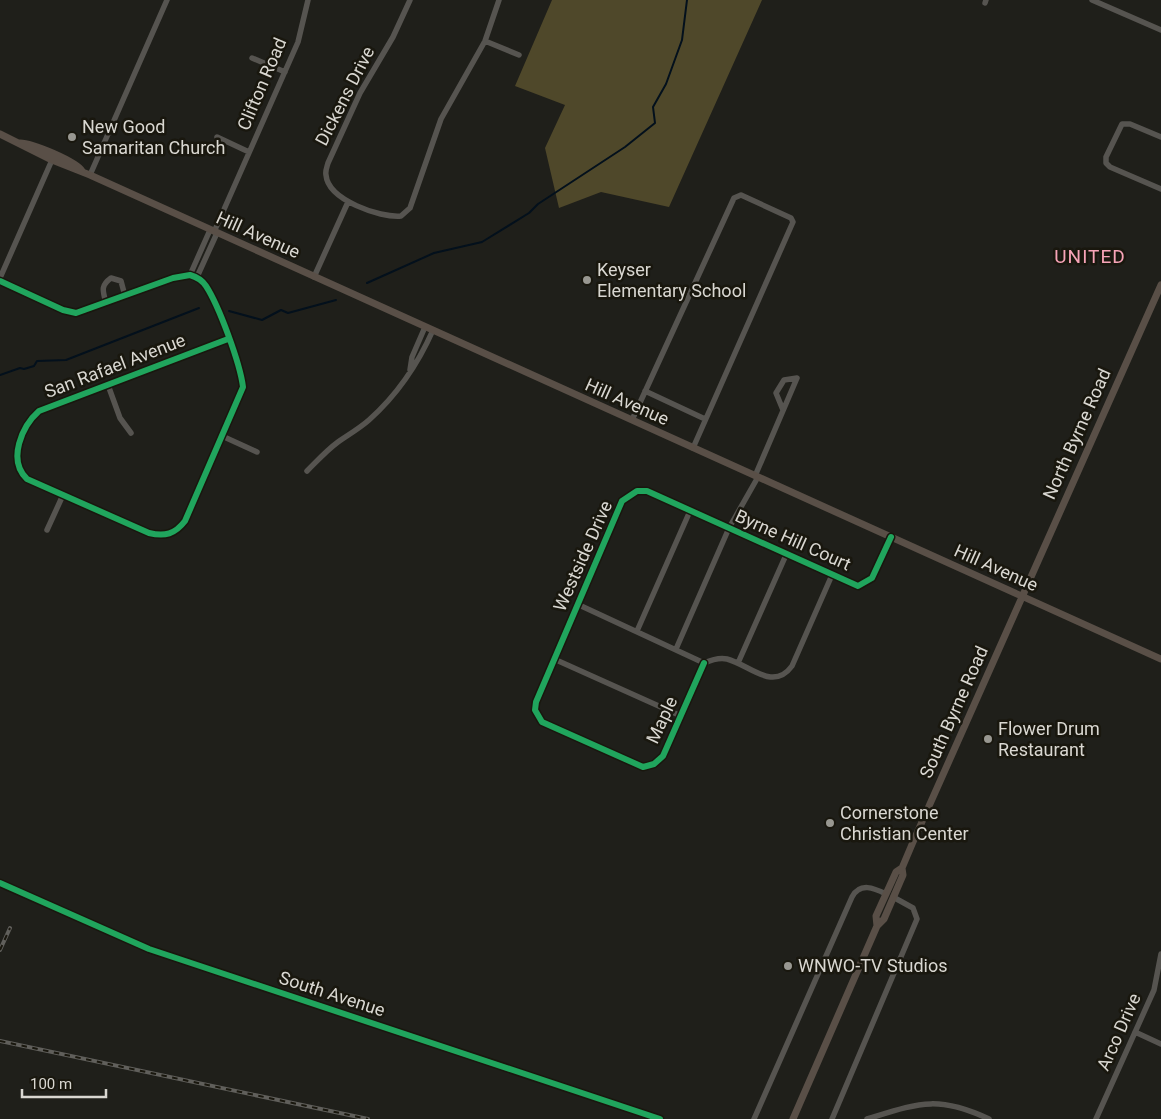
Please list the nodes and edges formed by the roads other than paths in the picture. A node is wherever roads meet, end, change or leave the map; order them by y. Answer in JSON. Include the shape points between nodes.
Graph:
{"nodes":[{"id":1,"x":167,"y":0,"type":"edge"},
{"id":2,"x":308,"y":0,"type":"edge"},
{"id":3,"x":410,"y":0,"type":"edge"},
{"id":4,"x":499,"y":0,"type":"edge"},
{"id":5,"x":1092,"y":0,"type":"edge"},
{"id":6,"x":1161,"y":30,"type":"edge"},
{"id":7,"x":485,"y":41,"type":"junction"},
{"id":8,"x":519,"y":56,"type":"dead end"},
{"id":9,"x":252,"y":58,"type":"dead end"},
{"id":10,"x":285,"y":72,"type":"junction"},
{"id":11,"x":0,"y":134,"type":"edge"},
{"id":12,"x":217,"y":137,"type":"dead end"},
{"id":13,"x":1161,"y":137,"type":"edge"},
{"id":14,"x":20,"y":143,"type":"junction"},
{"id":15,"x":249,"y":152,"type":"junction"},
{"id":16,"x":52,"y":160,"type":"junction"},
{"id":17,"x":82,"y":171,"type":"junction"},
{"id":18,"x":90,"y":174,"type":"junction"},
{"id":19,"x":1161,"y":190,"type":"edge"},
{"id":20,"x":348,"y":202,"type":"junction"},
{"id":21,"x":214,"y":232,"type":"junction"},
{"id":22,"x":190,"y":275,"type":"junction"},
{"id":23,"x":314,"y":277,"type":"junction"},
{"id":24,"x":198,"y":278,"type":"junction"},
{"id":25,"x":0,"y":280,"type":"edge"},
{"id":26,"x":1161,"y":285,"type":"edge"},
{"id":27,"x":125,"y":296,"type":"junction"},
{"id":28,"x":106,"y":303,"type":"junction"},
{"id":29,"x":425,"y":326,"type":"junction"},
{"id":30,"x":433,"y":330,"type":"junction"},
{"id":31,"x":228,"y":339,"type":"junction"},
{"id":32,"x":410,"y":370,"type":"junction"},
{"id":33,"x":108,"y":385,"type":"junction"},
{"id":34,"x":645,"y":391,"type":"junction"},
{"id":35,"x":783,"y":410,"type":"junction"},
{"id":36,"x":632,"y":420,"type":"junction"},
{"id":37,"x":705,"y":420,"type":"junction"},
{"id":38,"x":131,"y":433,"type":"dead end"},
{"id":39,"x":222,"y":436,"type":"junction"},
{"id":40,"x":693,"y":448,"type":"junction"},
{"id":41,"x":257,"y":452,"type":"dead end"},
{"id":42,"x":307,"y":471,"type":"dead end"},
{"id":43,"x":757,"y":476,"type":"junction"},
{"id":44,"x":63,"y":495,"type":"junction"},
{"id":45,"x":659,"y":497,"type":"joint"},
{"id":46,"x":690,"y":511,"type":"junction"},
{"id":47,"x":729,"y":528,"type":"junction"},
{"id":48,"x":47,"y":530,"type":"dead end"},
{"id":49,"x":891,"y":537,"type":"junction"},
{"id":50,"x":786,"y":555,"type":"junction"},
{"id":51,"x":832,"y":575,"type":"junction"},
{"id":52,"x":1021,"y":596,"type":"junction"},
{"id":53,"x":577,"y":604,"type":"junction"},
{"id":54,"x":637,"y":631,"type":"junction"},
{"id":55,"x":676,"y":649,"type":"junction"},
{"id":56,"x":554,"y":659,"type":"junction"},
{"id":57,"x":1161,"y":659,"type":"edge"},
{"id":58,"x":704,"y":662,"type":"junction"},
{"id":59,"x":738,"y":663,"type":"junction"},
{"id":60,"x":538,"y":696,"type":"joint"},
{"id":61,"x":681,"y":716,"type":"junction"},
{"id":62,"x":0,"y":883,"type":"edge"},
{"id":63,"x":890,"y":896,"type":"junction"},
{"id":64,"x":1161,"y":954,"type":"edge"},
{"id":65,"x":1135,"y":1032,"type":"junction"},
{"id":66,"x":1161,"y":1044,"type":"edge"},
{"id":67,"x":794,"y":1118,"type":"edge"},
{"id":68,"x":660,"y":1119,"type":"edge"},
{"id":69,"x":754,"y":1119,"type":"edge"},
{"id":70,"x":832,"y":1119,"type":"edge"},
{"id":71,"x":867,"y":1119,"type":"edge"},
{"id":72,"x":989,"y":1119,"type":"edge"},
{"id":73,"x":1096,"y":1119,"type":"edge"}],
"edges":[{"from":1,"to":18,"type":"street"},
{"from":2,"to":10,"type":"street","name":"Clifton Road","via":[[298,42]]},
{"from":3,"to":20,"type":"street","name":"Dickens Drive","via":[[360,93],[328,163],[325,174],[328,182]]},
{"from":4,"to":7,"type":"street"},
{"from":5,"to":6,"type":"street"},
{"from":7,"to":8,"type":"street"},
{"from":7,"to":20,"type":"street","via":[[441,119],[406,213],[382,216]]},
{"from":9,"to":10,"type":"street"},
{"from":10,"to":15,"type":"street","name":"Clifton Road"},
{"from":11,"to":14,"type":"main road","name":"Hill Avenue"},
{"from":12,"to":15,"type":"street"},
{"from":13,"to":19,"type":"street","via":[[1130,124],[1122,124],[1106,163]]},
{"from":14,"to":16,"type":"main road","name":"Hill Avenue"},
{"from":14,"to":17,"type":"main road","name":"Hill Avenue","via":[[26,142],[71,162]]},
{"from":15,"to":21,"type":"street","name":"Clifton Road"},
{"from":16,"to":17,"type":"main road","name":"Hill Avenue"},
{"from":16,"to":25,"type":"street"},
{"from":17,"to":18,"type":"main road","name":"Hill Avenue"},
{"from":18,"to":21,"type":"main road","name":"Hill Avenue"},
{"from":20,"to":23,"type":"street"},
{"from":21,"to":22,"type":"street"},
{"from":21,"to":23,"type":"main road","name":"Hill Avenue"},
{"from":21,"to":24,"type":"street"},
{"from":22,"to":24,"type":"street"},
{"from":22,"to":27,"type":"street"},
{"from":23,"to":29,"type":"main road","name":"Hill Avenue"},
{"from":24,"to":31,"type":"street","via":[[214,302]]},
{"from":25,"to":28,"type":"street","via":[[76,313]]},
{"from":26,"to":52,"type":"main road","name":"North Byrne Road"},
{"from":27,"to":28,"type":"street"},
{"from":27,"to":28,"type":"street","via":[[121,281],[111,278],[102,288]]},
{"from":29,"to":30,"type":"main road","name":"Hill Avenue"},
{"from":29,"to":32,"type":"street"},
{"from":30,"to":32,"type":"street","via":[[420,361]]},
{"from":30,"to":36,"type":"main road","name":"Hill Avenue"},
{"from":31,"to":33,"type":"street","name":"San Rafael Avenue"},
{"from":31,"to":39,"type":"street","via":[[243,387]]},
{"from":32,"to":42,"type":"street","via":[[393,397]]},
{"from":33,"to":38,"type":"street","via":[[120,418]]},
{"from":33,"to":44,"type":"street","name":"San Rafael Avenue","via":[[39,410],[27,426],[18,447],[17,463],[27,478]]},
{"from":34,"to":36,"type":"street"},
{"from":34,"to":37,"type":"street"},
{"from":34,"to":37,"type":"street","via":[[734,198],[741,195],[791,218],[793,222]]},
{"from":35,"to":35,"type":"street","via":[[790,394],[797,378],[784,380],[776,393]]},
{"from":35,"to":43,"type":"street"},
{"from":36,"to":40,"type":"main road","name":"Hill Avenue"},
{"from":37,"to":40,"type":"street"},
{"from":39,"to":41,"type":"street"},
{"from":39,"to":44,"type":"street","via":[[185,521],[170,534],[149,534]]},
{"from":40,"to":43,"type":"main road","name":"Hill Avenue"},
{"from":43,"to":47,"type":"street"},
{"from":43,"to":49,"type":"main road","name":"Hill Avenue"},
{"from":44,"to":48,"type":"street"},
{"from":45,"to":46,"type":"street","name":"Byrne Hill Court"},
{"from":45,"to":53,"type":"street","name":"Westside Drive","via":[[647,491],[637,491],[622,501]]},
{"from":46,"to":47,"type":"street","name":"Byrne Hill Court"},
{"from":46,"to":54,"type":"street"},
{"from":47,"to":50,"type":"street","name":"Byrne Hill Court"},
{"from":47,"to":55,"type":"street"},
{"from":49,"to":51,"type":"street","name":"Byrne Hill Court","via":[[872,578],[858,586]]},
{"from":49,"to":52,"type":"main road","name":"Hill Avenue"},
{"from":50,"to":51,"type":"street","name":"Byrne Hill Court"},
{"from":50,"to":59,"type":"street"},
{"from":51,"to":59,"type":"street","via":[[787,673],[778,678],[767,677]]},
{"from":52,"to":57,"type":"main road","name":"Hill Avenue"},
{"from":52,"to":63,"type":"main road","name":"South Byrne Road","via":[[902,868],[896,872]]},
{"from":53,"to":54,"type":"street"},
{"from":53,"to":56,"type":"street","name":"Westside Drive"},
{"from":54,"to":55,"type":"street"},
{"from":55,"to":58,"type":"street"},
{"from":56,"to":60,"type":"street","name":"Westside Drive"},
{"from":56,"to":61,"type":"street"},
{"from":58,"to":59,"type":"street","via":[[725,658]]},
{"from":58,"to":61,"type":"street","name":"Maple"},
{"from":60,"to":61,"type":"street","name":"Maple","via":[[535,710],[542,722],[643,767],[654,764],[663,756]]},
{"from":62,"to":68,"type":"street","name":"South Avenue","via":[[149,950]]},
{"from":63,"to":67,"type":"main road","name":"South Byrne Road","via":[[876,916],[877,926]]},
{"from":63,"to":69,"type":"street","via":[[864,887],[856,890]]},
{"from":63,"to":70,"type":"street","via":[[913,908],[917,919]]},
{"from":64,"to":65,"type":"street","name":"Arco Drive","via":[[1154,990]]},
{"from":65,"to":66,"type":"street"},
{"from":65,"to":73,"type":"street","name":"Arco Drive"},
{"from":71,"to":72,"type":"street","via":[[934,1102],[965,1108]]}]}
